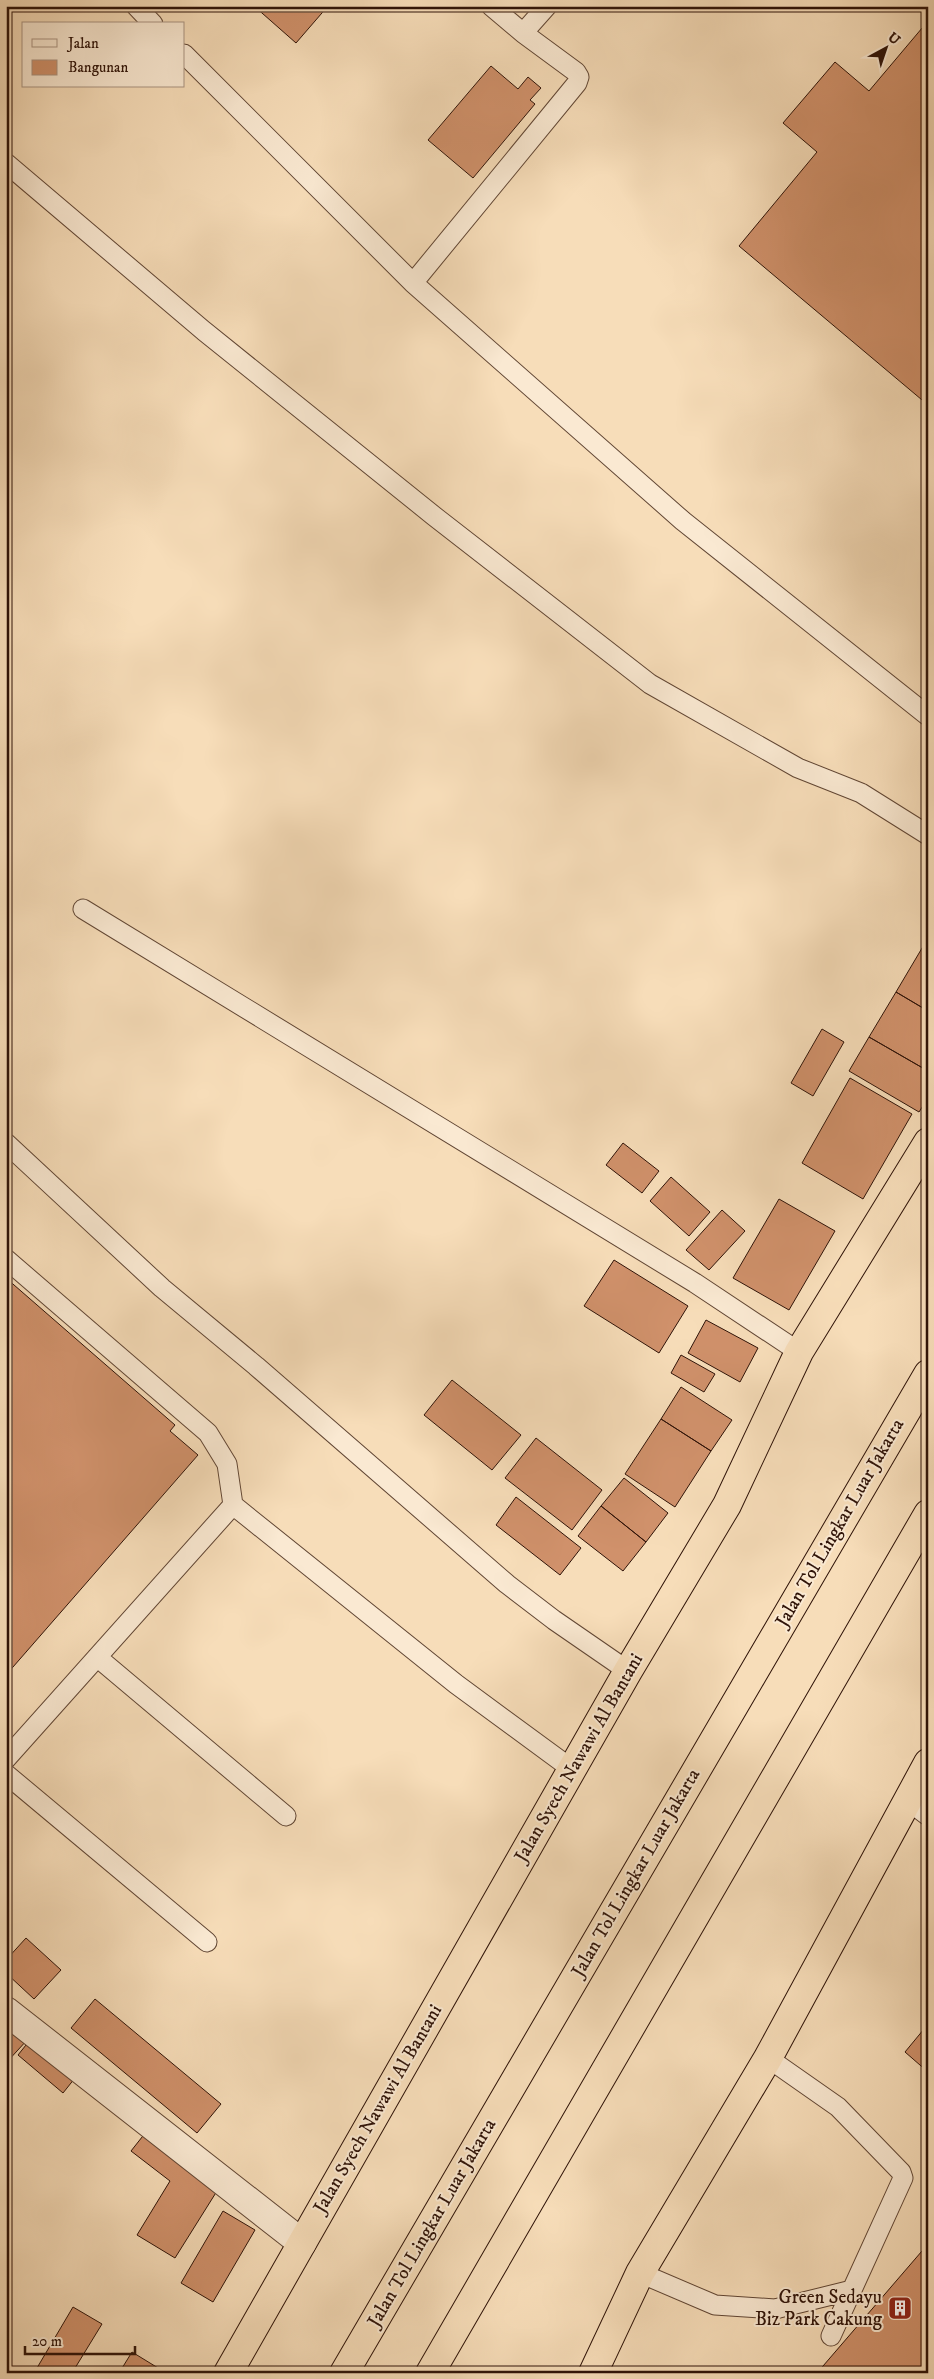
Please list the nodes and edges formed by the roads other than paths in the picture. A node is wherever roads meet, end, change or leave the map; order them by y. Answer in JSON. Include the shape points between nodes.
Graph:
{"nodes":[{"id":1,"x":136,"y":6,"type":"edge"},
{"id":2,"x":491,"y":6,"type":"edge"},
{"id":3,"x":547,"y":6,"type":"edge"},
{"id":4,"x":151,"y":22,"type":"edge"},
{"id":5,"x":523,"y":33,"type":"junction"},
{"id":6,"x":185,"y":55,"type":"edge"},
{"id":7,"x":6,"y":163,"type":"edge"},
{"id":8,"x":413,"y":283,"type":"junction"},
{"id":9,"x":928,"y":716,"type":"edge"},
{"id":10,"x":928,"y":835,"type":"edge"},
{"id":11,"x":83,"y":909,"type":"dead end"},
{"id":12,"x":928,"y":1142,"type":"edge"},
{"id":13,"x":6,"y":1143,"type":"edge"},
{"id":14,"x":6,"y":1259,"type":"edge"},
{"id":15,"x":799,"y":1352,"type":"junction"},
{"id":16,"x":928,"y":1374,"type":"edge"},
{"id":17,"x":233,"y":1505,"type":"junction"},
{"id":18,"x":928,"y":1514,"type":"edge"},
{"id":19,"x":97,"y":1657,"type":"junction"},
{"id":20,"x":628,"y":1670,"type":"junction"},
{"id":21,"x":6,"y":1759,"type":"edge"},
{"id":22,"x":928,"y":1762,"type":"edge"},
{"id":23,"x":573,"y":1770,"type":"junction"},
{"id":24,"x":6,"y":1774,"type":"edge"},
{"id":25,"x":918,"y":1808,"type":"edge"},
{"id":26,"x":286,"y":1816,"type":"dead end"},
{"id":27,"x":207,"y":1942,"type":"dead end"},
{"id":28,"x":6,"y":2011,"type":"edge"},
{"id":29,"x":768,"y":2058,"type":"junction"},
{"id":30,"x":302,"y":2243,"type":"junction"},
{"id":31,"x":640,"y":2273,"type":"junction"},
{"id":32,"x":852,"y":2290,"type":"junction"},
{"id":33,"x":831,"y":2336,"type":"dead end"},
{"id":34,"x":228,"y":2373,"type":"edge"},
{"id":35,"x":344,"y":2373,"type":"edge"},
{"id":36,"x":430,"y":2373,"type":"edge"},
{"id":37,"x":593,"y":2373,"type":"edge"}],
"edges":[{"from":1,"to":4,"type":"lane"},
{"from":2,"to":5,"type":"lane"},
{"from":3,"to":5,"type":"lane"},
{"from":5,"to":8,"type":"lane","via":[[576,72],[577,83]]},
{"from":6,"to":8,"type":"lane"},
{"from":7,"to":10,"type":"lane","via":[[243,362],[650,684],[798,768],[861,793]]},
{"from":8,"to":9,"type":"lane","via":[[683,521]]},
{"from":11,"to":15,"type":"lane","via":[[695,1282]]},
{"from":12,"to":15,"type":"highway","name":"Jalan Syech Nawawi Al Bantani"},
{"from":13,"to":20,"type":"lane","via":[[162,1288],[507,1584]]},
{"from":14,"to":17,"type":"lane","via":[[208,1433],[227,1464]]},
{"from":15,"to":20,"type":"highway","name":"Jalan Syech Nawawi Al Bantani","via":[[728,1505]]},
{"from":16,"to":35,"type":"highway","name":"Jalan Tol Lingkar Luar Jakarta"},
{"from":17,"to":19,"type":"lane"},
{"from":17,"to":23,"type":"lane","via":[[463,1688]]},
{"from":18,"to":36,"type":"highway"},
{"from":19,"to":21,"type":"lane"},
{"from":19,"to":26,"type":"lane"},
{"from":20,"to":23,"type":"highway","name":"Jalan Syech Nawawi Al Bantani"},
{"from":22,"to":25,"type":"highway"},
{"from":23,"to":30,"type":"highway","name":"Jalan Syech Nawawi Al Bantani"},
{"from":24,"to":27,"type":"lane"},
{"from":25,"to":29,"type":"highway"},
{"from":28,"to":30,"type":"street"},
{"from":29,"to":31,"type":"highway"},
{"from":29,"to":32,"type":"lane","via":[[838,2107],[901,2172],[900,2186]]},
{"from":30,"to":34,"type":"highway","name":"Jalan Syech Nawawi Al Bantani"},
{"from":31,"to":32,"type":"lane","via":[[715,2305],[775,2309]]},
{"from":31,"to":37,"type":"highway"},
{"from":32,"to":33,"type":"lane"}]}
